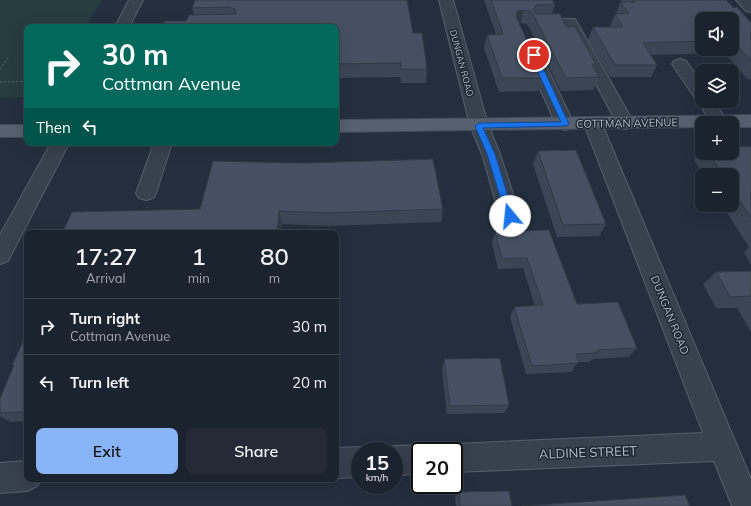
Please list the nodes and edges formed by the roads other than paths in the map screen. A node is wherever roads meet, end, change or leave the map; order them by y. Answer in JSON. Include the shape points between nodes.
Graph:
{"nodes":[{"id":1,"x":136,"y":0,"type":"edge"},
{"id":2,"x":446,"y":0,"type":"edge"},
{"id":3,"x":743,"y":0,"type":"edge"},
{"id":4,"x":751,"y":8,"type":"edge"},
{"id":5,"x":538,"y":22,"type":"edge"},
{"id":6,"x":124,"y":24,"type":"edge"},
{"id":7,"x":524,"y":34,"type":"edge"},
{"id":8,"x":680,"y":64,"type":"dead end"},
{"id":9,"x":695,"y":86,"type":"edge"},
{"id":10,"x":739,"y":121,"type":"edge"},
{"id":11,"x":751,"y":121,"type":"edge"},
{"id":12,"x":695,"y":122,"type":"edge"},
{"id":13,"x":624,"y":123,"type":"junction"},
{"id":14,"x":566,"y":124,"type":"junction"},
{"id":15,"x":593,"y":124,"type":"junction"},
{"id":16,"x":339,"y":126,"type":"edge"},
{"id":17,"x":479,"y":126,"type":"junction"},
{"id":18,"x":0,"y":131,"type":"edge"},
{"id":19,"x":24,"y":131,"type":"edge"},
{"id":20,"x":58,"y":146,"type":"edge"},
{"id":21,"x":162,"y":146,"type":"edge"},
{"id":22,"x":146,"y":193,"type":"dead end"},
{"id":23,"x":510,"y":216,"type":"dead end"},
{"id":24,"x":0,"y":255,"type":"edge"},
{"id":25,"x":723,"y":446,"type":"junction"},
{"id":26,"x":463,"y":458,"type":"edge"},
{"id":27,"x":351,"y":462,"type":"edge"},
{"id":28,"x":339,"y":463,"type":"edge"},
{"id":29,"x":24,"y":476,"type":"edge"},
{"id":30,"x":0,"y":478,"type":"edge"},
{"id":31,"x":747,"y":506,"type":"edge"}],
"edges":[{"from":1,"to":6,"type":"street"},
{"from":2,"to":17,"type":"street","name":"DUNGAN ROAD"},
{"from":3,"to":4,"type":"street"},
{"from":5,"to":13,"type":"street","via":[[570,22]]},
{"from":7,"to":14,"type":"street"},
{"from":8,"to":9,"type":"street"},
{"from":10,"to":11,"type":"main road","name":"COTTMAN AVENUE"},
{"from":12,"to":13,"type":"main road","name":"COTTMAN AVENUE"},
{"from":13,"to":15,"type":"main road","name":"COTTMAN AVENUE"},
{"from":14,"to":15,"type":"main road","name":"COTTMAN AVENUE"},
{"from":14,"to":17,"type":"main road","name":"COTTMAN AVENUE"},
{"from":15,"to":25,"type":"street","name":"DUNGAN ROAD"},
{"from":16,"to":17,"type":"main road","name":"COTTMAN AVENUE"},
{"from":17,"to":23,"type":"street","name":"DUNGAN ROAD","via":[[491,154]]},
{"from":18,"to":19,"type":"main road"},
{"from":20,"to":24,"type":"street"},
{"from":21,"to":22,"type":"street"},
{"from":25,"to":26,"type":"street","name":"ALDINE STREET"},
{"from":25,"to":31,"type":"street","name":"DUNGAN ROAD"},
{"from":27,"to":28,"type":"street"},
{"from":29,"to":30,"type":"street"}]}
